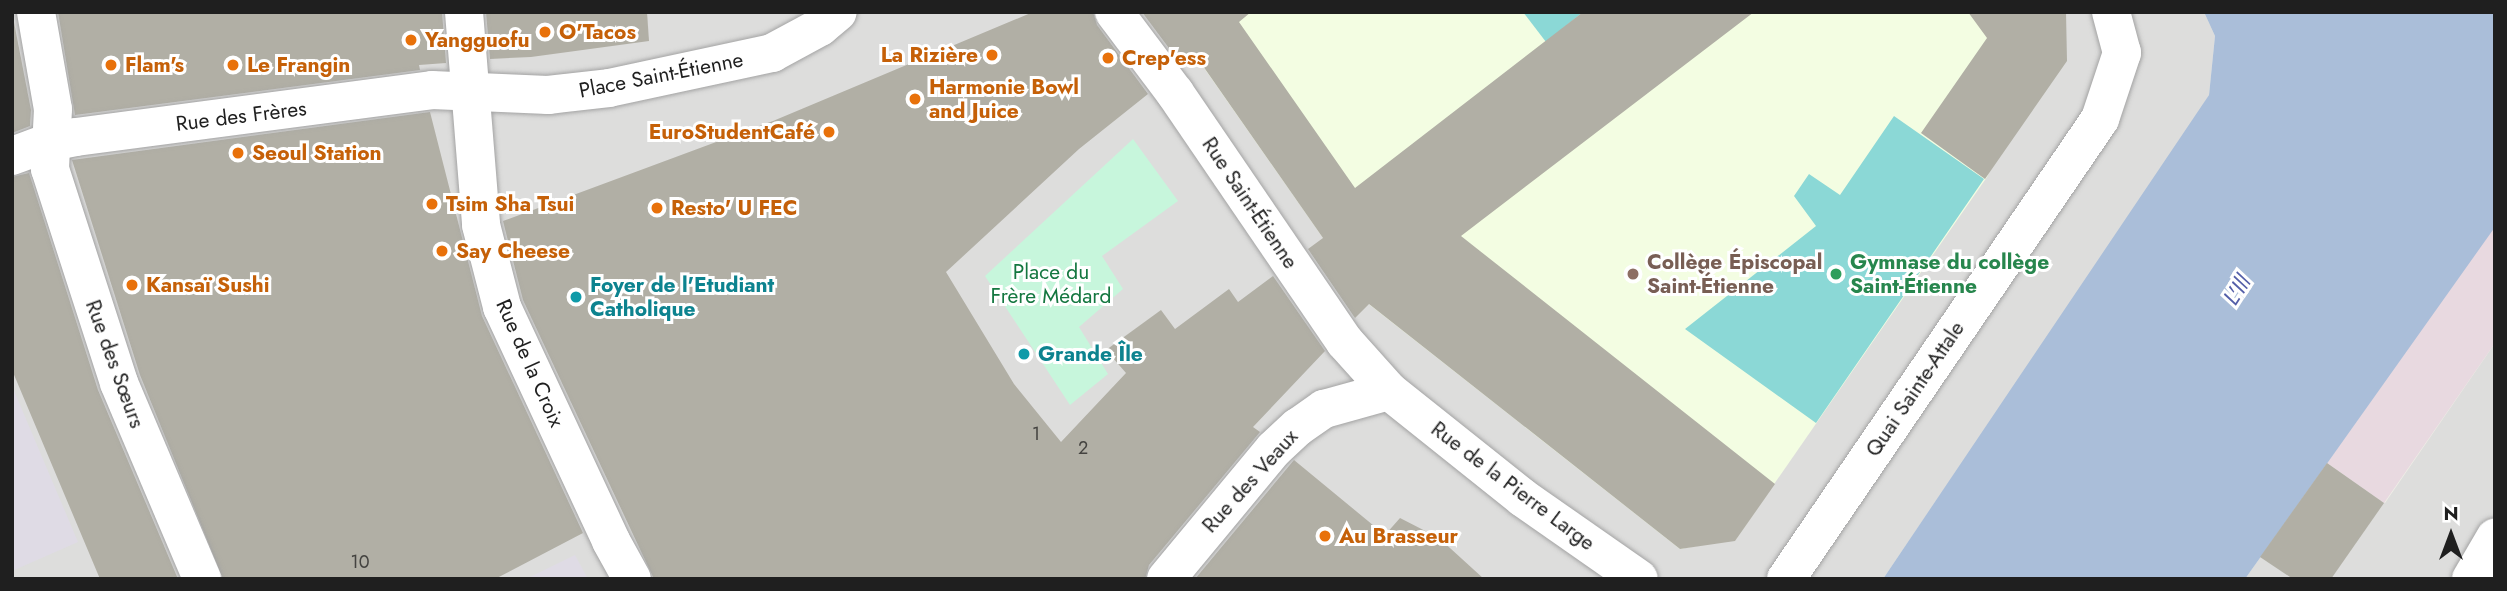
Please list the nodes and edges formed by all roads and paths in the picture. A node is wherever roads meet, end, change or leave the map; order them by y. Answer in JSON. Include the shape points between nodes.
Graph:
{"nodes":[{"id":1,"x":36,"y":12,"type":"edge"},
{"id":2,"x":464,"y":12,"type":"edge"},
{"id":3,"x":838,"y":12,"type":"edge"},
{"id":4,"x":1114,"y":12,"type":"edge"},
{"id":5,"x":2112,"y":12,"type":"edge"},
{"id":6,"x":472,"y":91,"type":"junction"},
{"id":7,"x":50,"y":142,"type":"junction"},
{"id":8,"x":12,"y":156,"type":"edge"},
{"id":9,"x":1389,"y":391,"type":"junction"},
{"id":10,"x":2495,"y":538,"type":"edge"},
{"id":11,"x":202,"y":579,"type":"edge"},
{"id":12,"x":632,"y":579,"type":"edge"},
{"id":13,"x":1167,"y":579,"type":"edge"},
{"id":14,"x":1639,"y":579,"type":"edge"},
{"id":15,"x":1786,"y":579,"type":"edge"},
{"id":16,"x":2471,"y":579,"type":"edge"}],
"edges":[{"from":1,"to":7,"type":"street","name":"Rue des Sœurs","via":[[53,109]]},
{"from":2,"to":6,"type":"street","name":"Rue de la Croix"},
{"from":3,"to":6,"type":"street","name":"Place Saint-Étienne","via":[[772,53],[667,78],[548,95]]},
{"from":4,"to":9,"type":"street","name":"Rue Saint-Étienne","via":[[1175,93],[1345,342]]},
{"from":5,"to":15,"type":"street","name":"Quai Sainte-Attale","via":[[2123,53],[2100,119]]},
{"from":6,"to":7,"type":"street","name":"Rue des Frères","via":[[432,90]]},
{"from":6,"to":12,"type":"street","name":"Rue de la Croix","via":[[481,225],[502,307]]},
{"from":7,"to":8,"type":"street","name":"Rue des Frères"},
{"from":7,"to":11,"type":"street","name":"Rue des Sœurs","via":[[50,169],[119,383]]},
{"from":9,"to":13,"type":"street","name":"Rue des Veaux","via":[[1324,409],[1298,427],[1274,449]]},
{"from":9,"to":14,"type":"street","name":"Rue de la Pierre Large","via":[[1523,498]]},
{"from":10,"to":16,"type":"street"}]}
